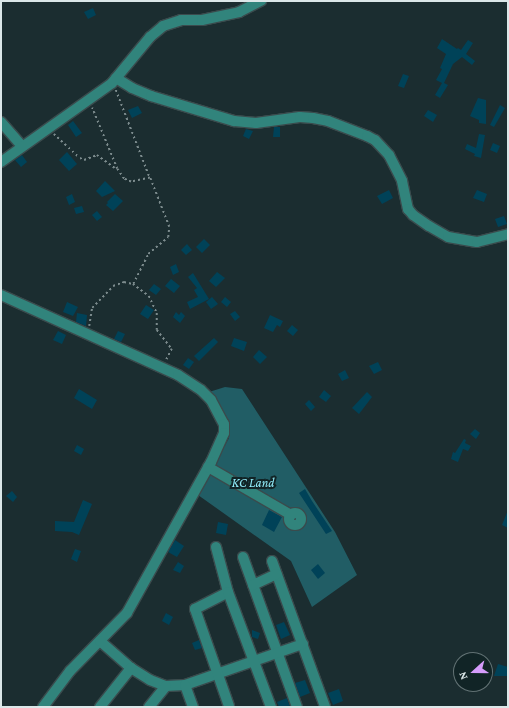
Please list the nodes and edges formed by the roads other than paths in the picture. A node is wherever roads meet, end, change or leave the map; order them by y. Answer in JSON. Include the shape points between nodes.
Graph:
{"nodes":[{"id":1,"x":260,"y":1,"type":"edge"},
{"id":2,"x":114,"y":80,"type":"junction"},
{"id":3,"x":1,"y":122,"type":"edge"},
{"id":4,"x":22,"y":146,"type":"junction"},
{"id":5,"x":1,"y":162,"type":"edge"},
{"id":6,"x":508,"y":234,"type":"edge"},
{"id":7,"x":1,"y":295,"type":"edge"},
{"id":8,"x":208,"y":467,"type":"junction"},
{"id":9,"x":291,"y":515,"type":"dead end"},
{"id":10,"x":216,"y":547,"type":"dead end"},
{"id":11,"x":243,"y":557,"type":"dead end"},
{"id":12,"x":272,"y":560,"type":"dead end"},
{"id":13,"x":278,"y":574,"type":"junction"},
{"id":14,"x":253,"y":585,"type":"junction"},
{"id":15,"x":228,"y":592,"type":"junction"},
{"id":16,"x":100,"y":641,"type":"junction"},
{"id":17,"x":303,"y":644,"type":"junction"},
{"id":18,"x":277,"y":653,"type":"junction"},
{"id":19,"x":254,"y":662,"type":"junction"},
{"id":20,"x":131,"y":668,"type":"junction"},
{"id":21,"x":219,"y":674,"type":"junction"},
{"id":22,"x":185,"y":685,"type":"junction"},
{"id":23,"x":166,"y":686,"type":"junction"},
{"id":24,"x":229,"y":706,"type":"dead end"},
{"id":25,"x":43,"y":707,"type":"edge"},
{"id":26,"x":100,"y":707,"type":"edge"},
{"id":27,"x":149,"y":707,"type":"edge"},
{"id":28,"x":193,"y":707,"type":"edge"},
{"id":29,"x":271,"y":707,"type":"edge"},
{"id":30,"x":297,"y":707,"type":"edge"},
{"id":31,"x":325,"y":707,"type":"edge"}],
"edges":[{"from":1,"to":2,"type":"street","via":[[239,12],[202,20],[181,20],[163,26],[150,37]]},
{"from":2,"to":4,"type":"street","via":[[89,101]]},
{"from":2,"to":6,"type":"street","via":[[151,96],[234,122],[256,123],[300,117],[313,118],[368,136],[389,155],[402,181],[408,209],[428,226],[448,238],[477,242]]},
{"from":3,"to":4,"type":"street"},
{"from":4,"to":5,"type":"street"},
{"from":7,"to":8,"type":"street","via":[[178,375],[201,390],[222,416],[224,424],[224,433]]},
{"from":8,"to":9,"type":"street"},
{"from":8,"to":16,"type":"street","via":[[127,613]]},
{"from":10,"to":15,"type":"street"},
{"from":11,"to":14,"type":"street"},
{"from":12,"to":13,"type":"street"},
{"from":13,"to":14,"type":"street"},
{"from":13,"to":17,"type":"street"},
{"from":14,"to":18,"type":"street"},
{"from":15,"to":19,"type":"street"},
{"from":15,"to":21,"type":"street","via":[[195,609]]},
{"from":16,"to":20,"type":"street"},
{"from":16,"to":25,"type":"street","via":[[70,671]]},
{"from":17,"to":18,"type":"street"},
{"from":17,"to":31,"type":"street"},
{"from":18,"to":19,"type":"street"},
{"from":18,"to":30,"type":"street"},
{"from":19,"to":21,"type":"street"},
{"from":19,"to":29,"type":"street"},
{"from":20,"to":23,"type":"street"},
{"from":20,"to":26,"type":"street"},
{"from":21,"to":22,"type":"street"},
{"from":21,"to":24,"type":"street"},
{"from":22,"to":23,"type":"street"},
{"from":22,"to":28,"type":"street"},
{"from":23,"to":27,"type":"street"}]}
